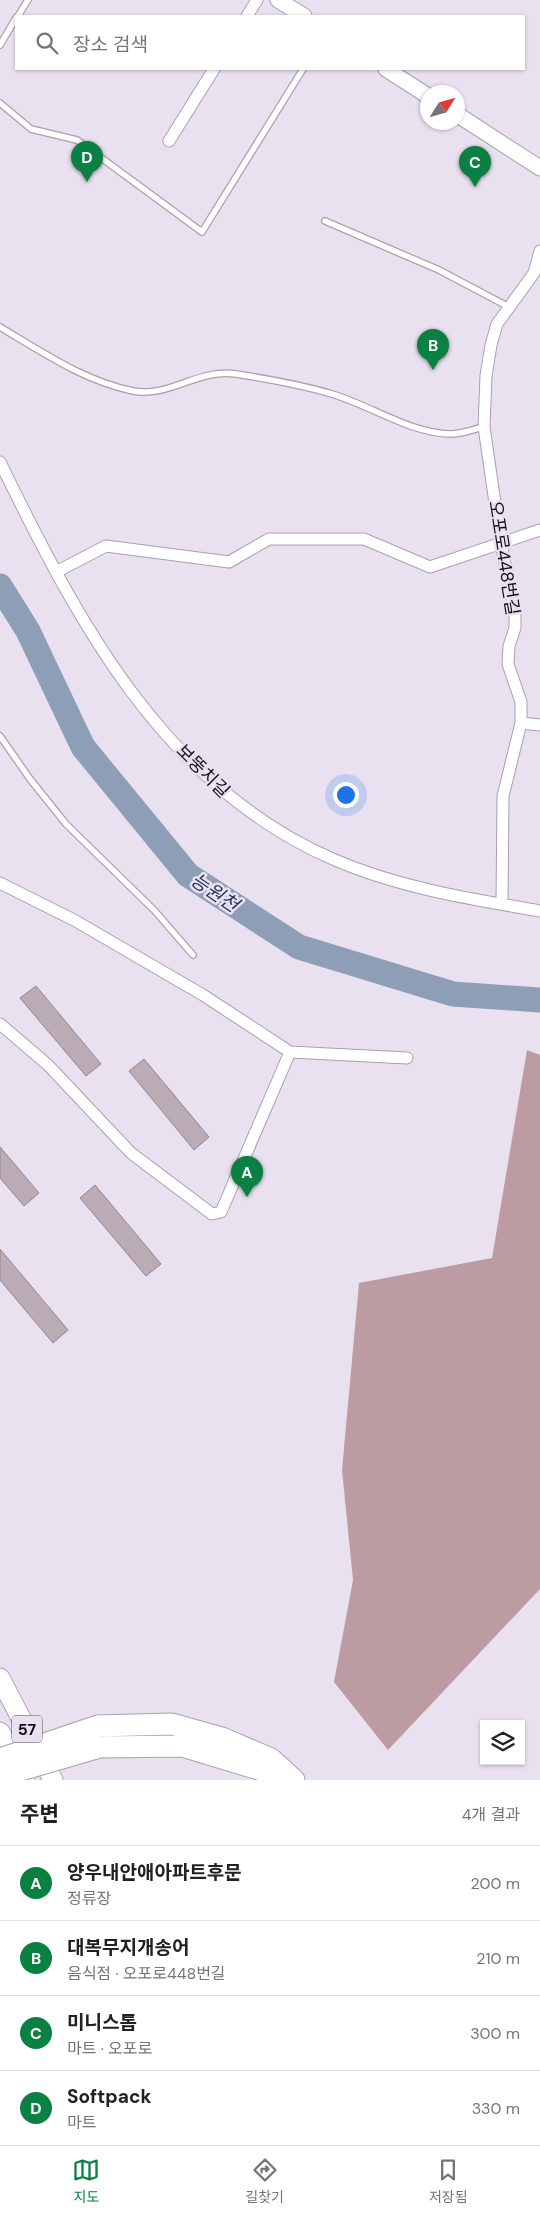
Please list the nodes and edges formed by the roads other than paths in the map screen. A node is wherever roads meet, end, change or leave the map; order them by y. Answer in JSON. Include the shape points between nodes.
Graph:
{"nodes":[{"id":1,"x":28,"y":0,"type":"edge"},
{"id":2,"x":257,"y":0,"type":"edge"},
{"id":3,"x":278,"y":0,"type":"edge"},
{"id":4,"x":18,"y":15,"type":"edge"},
{"id":5,"x":248,"y":15,"type":"edge"},
{"id":6,"x":302,"y":15,"type":"edge"},
{"id":7,"x":15,"y":20,"type":"edge"},
{"id":8,"x":0,"y":45,"type":"edge"},
{"id":9,"x":213,"y":70,"type":"edge"},
{"id":10,"x":302,"y":70,"type":"edge"},
{"id":11,"x":388,"y":70,"type":"edge"},
{"id":12,"x":420,"y":91,"type":"edge"},
{"id":13,"x":0,"y":103,"type":"edge"},
{"id":14,"x":465,"y":120,"type":"edge"},
{"id":15,"x":169,"y":141,"type":"dead end"},
{"id":16,"x":540,"y":168,"type":"edge"},
{"id":17,"x":325,"y":221,"type":"dead end"},
{"id":18,"x":540,"y":251,"type":"edge"},
{"id":19,"x":509,"y":307,"type":"junction"},
{"id":20,"x":0,"y":327,"type":"edge"},
{"id":21,"x":484,"y":427,"type":"junction"},
{"id":22,"x":0,"y":462,"type":"edge"},
{"id":23,"x":540,"y":530,"type":"edge"},
{"id":24,"x":501,"y":544,"type":"junction"},
{"id":25,"x":56,"y":572,"type":"junction"},
{"id":26,"x":521,"y":723,"type":"junction"},
{"id":27,"x":540,"y":725,"type":"edge"},
{"id":28,"x":0,"y":736,"type":"edge"},
{"id":29,"x":0,"y":883,"type":"edge"},
{"id":30,"x":502,"y":904,"type":"junction"},
{"id":31,"x":540,"y":911,"type":"edge"},
{"id":32,"x":193,"y":955,"type":"dead end"},
{"id":33,"x":0,"y":1024,"type":"edge"},
{"id":34,"x":290,"y":1052,"type":"junction"},
{"id":35,"x":407,"y":1058,"type":"dead end"},
{"id":36,"x":0,"y":1678,"type":"edge"},
{"id":37,"x":0,"y":1732,"type":"edge"},
{"id":38,"x":99,"y":1736,"type":"junction"},
{"id":39,"x":0,"y":1759,"type":"edge"},
{"id":40,"x":0,"y":1776,"type":"edge"},
{"id":41,"x":25,"y":1780,"type":"edge"},
{"id":42,"x":54,"y":1780,"type":"edge"},
{"id":43,"x":273,"y":1780,"type":"edge"},
{"id":44,"x":294,"y":1780,"type":"edge"}],
"edges":[{"from":1,"to":4,"type":"lane"},
{"from":2,"to":5,"type":"street"},
{"from":3,"to":6,"type":"street"},
{"from":7,"to":8,"type":"lane"},
{"from":9,"to":15,"type":"street"},
{"from":10,"to":13,"type":"lane","via":[[202,232],[77,140],[31,129]]},
{"from":11,"to":12,"type":"street"},
{"from":14,"to":16,"type":"street"},
{"from":17,"to":19,"type":"lane","via":[[439,270]]},
{"from":18,"to":19,"type":"street","name":"오포로448번길","via":[[534,273]]},
{"from":19,"to":21,"type":"street","name":"오포로448번길","via":[[497,324],[491,345]]},
{"from":20,"to":21,"type":"lane","via":[[66,366],[101,382],[135,391],[168,390],[213,373],[234,373],[333,394],[419,428],[452,434]]},
{"from":21,"to":24,"type":"street","name":"오포로448번길"},
{"from":22,"to":25,"type":"street","name":"보뚱치길"},
{"from":23,"to":24,"type":"street"},
{"from":24,"to":25,"type":"street","via":[[430,567],[364,539],[268,539],[229,562],[106,546]]},
{"from":24,"to":26,"type":"street","name":"오포로448번길","via":[[516,610],[508,664],[521,702]]},
{"from":25,"to":30,"type":"street","name":"보뚱치길","via":[[124,684],[191,763],[233,801],[280,833],[335,861],[447,895]]},
{"from":26,"to":27,"type":"street"},
{"from":26,"to":30,"type":"street","name":"오포로448번길","via":[[503,796]]},
{"from":28,"to":32,"type":"lane","via":[[66,824],[154,910]]},
{"from":29,"to":34,"type":"street","via":[[74,920],[194,990]]},
{"from":30,"to":31,"type":"street","name":"보뚱치길"},
{"from":33,"to":34,"type":"street","via":[[48,1065],[131,1153],[212,1214],[221,1212]]},
{"from":34,"to":35,"type":"street"},
{"from":36,"to":42,"type":"highway","number":"57"},
{"from":37,"to":41,"type":"highway","number":"57"},
{"from":38,"to":39,"type":"highway","bridge":true},
{"from":38,"to":40,"type":"highway","bridge":true},
{"from":38,"to":43,"type":"highway","via":[[182,1746],[262,1770]]},
{"from":38,"to":44,"type":"highway","via":[[172,1724],[222,1738],[271,1759]]}]}
